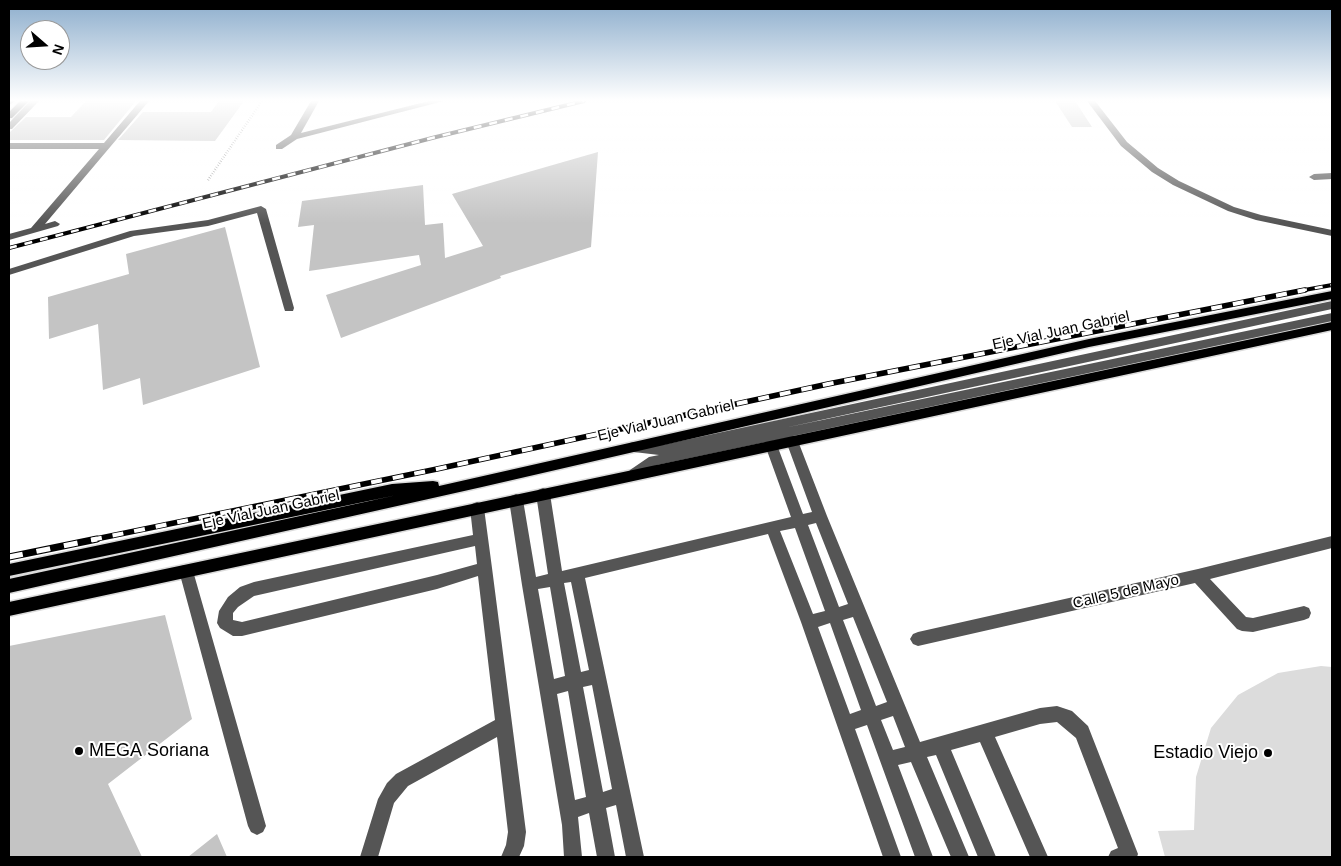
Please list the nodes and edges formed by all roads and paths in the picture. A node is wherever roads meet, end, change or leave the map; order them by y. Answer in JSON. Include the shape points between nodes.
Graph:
{"nodes":[{"id":1,"x":109,"y":141,"type":"edge"},
{"id":2,"x":234,"y":141,"type":"edge"},
{"id":3,"x":287,"y":141,"type":"edge"},
{"id":4,"x":1122,"y":141,"type":"edge"},
{"id":5,"x":9,"y":146,"type":"edge"},
{"id":6,"x":105,"y":146,"type":"junction"},
{"id":7,"x":279,"y":147,"type":"dead end"},
{"id":8,"x":1332,"y":176,"type":"edge"},
{"id":9,"x":1314,"y":177,"type":"dead end"},
{"id":10,"x":208,"y":180,"type":"dead end"},
{"id":11,"x":55,"y":224,"type":"dead end"},
{"id":12,"x":34,"y":230,"type":"junction"},
{"id":13,"x":1332,"y":233,"type":"edge"},
{"id":14,"x":9,"y":237,"type":"edge"},
{"id":15,"x":9,"y":272,"type":"edge"},
{"id":16,"x":1332,"y":294,"type":"edge"},
{"id":17,"x":1332,"y":305,"type":"edge"},
{"id":18,"x":289,"y":308,"type":"dead end"},
{"id":19,"x":1332,"y":317,"type":"edge"},
{"id":20,"x":1332,"y":326,"type":"edge"},
{"id":21,"x":792,"y":441,"type":"junction"},
{"id":22,"x":770,"y":446,"type":"junction"},
{"id":23,"x":634,"y":447,"type":"junction"},
{"id":24,"x":635,"y":474,"type":"junction"},
{"id":25,"x":482,"y":482,"type":"junction"},
{"id":26,"x":543,"y":494,"type":"junction"},
{"id":27,"x":516,"y":500,"type":"junction"},
{"id":28,"x":477,"y":508,"type":"junction"},
{"id":29,"x":820,"y":516,"type":"junction"},
{"id":30,"x":799,"y":522,"type":"junction"},
{"id":31,"x":772,"y":528,"type":"junction"},
{"id":32,"x":481,"y":539,"type":"junction"},
{"id":33,"x":1332,"y":542,"type":"edge"},
{"id":34,"x":485,"y":568,"type":"junction"},
{"id":35,"x":9,"y":570,"type":"edge"},
{"id":36,"x":186,"y":571,"type":"junction"},
{"id":37,"x":577,"y":574,"type":"junction"},
{"id":38,"x":1198,"y":576,"type":"junction"},
{"id":39,"x":556,"y":580,"type":"junction"},
{"id":40,"x":530,"y":585,"type":"junction"},
{"id":41,"x":9,"y":586,"type":"edge"},
{"id":42,"x":9,"y":609,"type":"edge"},
{"id":43,"x":857,"y":609,"type":"junction"},
{"id":44,"x":1304,"y":613,"type":"dead end"},
{"id":45,"x":834,"y":614,"type":"junction"},
{"id":46,"x":809,"y":622,"type":"junction"},
{"id":47,"x":918,"y":639,"type":"dead end"},
{"id":48,"x":597,"y":676,"type":"junction"},
{"id":49,"x":575,"y":681,"type":"junction"},
{"id":50,"x":546,"y":689,"type":"junction"},
{"id":51,"x":897,"y":707,"type":"junction"},
{"id":52,"x":871,"y":715,"type":"junction"},
{"id":53,"x":505,"y":723,"type":"junction"},
{"id":54,"x":844,"y":724,"type":"junction"},
{"id":55,"x":984,"y":732,"type":"junction"},
{"id":56,"x":940,"y":745,"type":"junction"},
{"id":57,"x":916,"y":752,"type":"junction"},
{"id":58,"x":888,"y":760,"type":"junction"},
{"id":59,"x":623,"y":794,"type":"junction"},
{"id":60,"x":596,"y":802,"type":"junction"},
{"id":61,"x":568,"y":811,"type":"junction"},
{"id":62,"x":257,"y":826,"type":"dead end"},
{"id":63,"x":1126,"y":856,"type":"edge"},
{"id":64,"x":369,"y":857,"type":"edge"},
{"id":65,"x":510,"y":857,"type":"edge"},
{"id":66,"x":573,"y":857,"type":"edge"},
{"id":67,"x":606,"y":857,"type":"edge"},
{"id":68,"x":635,"y":857,"type":"edge"},
{"id":69,"x":892,"y":857,"type":"edge"},
{"id":70,"x":924,"y":857,"type":"edge"},
{"id":71,"x":960,"y":857,"type":"edge"},
{"id":72,"x":987,"y":857,"type":"edge"},
{"id":73,"x":1039,"y":857,"type":"edge"}],
"edges":[{"from":1,"to":6,"type":"street"},
{"from":2,"to":10,"type":"path"},
{"from":3,"to":7,"type":"street"},
{"from":4,"to":13,"type":"street","via":[[1155,170],[1231,209]]},
{"from":5,"to":6,"type":"street"},
{"from":6,"to":12,"type":"street"},
{"from":8,"to":9,"type":"street"},
{"from":11,"to":12,"type":"street"},
{"from":12,"to":14,"type":"street"},
{"from":15,"to":18,"type":"street","via":[[133,233],[208,223],[262,209]]},
{"from":16,"to":23,"type":"main road","name":"Eje Vial Juan Gabriel","via":[[1089,342]]},
{"from":17,"to":23,"type":"street","via":[[662,450]]},
{"from":19,"to":24,"type":"street","via":[[654,462]]},
{"from":20,"to":21,"type":"main road"},
{"from":21,"to":22,"type":"main road"},
{"from":21,"to":29,"type":"street"},
{"from":22,"to":24,"type":"main road"},
{"from":22,"to":30,"type":"street"},
{"from":23,"to":25,"type":"main road","name":"Eje Vial Juan Gabriel"},
{"from":24,"to":26,"type":"main road"},
{"from":25,"to":35,"type":"main road","via":[[392,490]]},
{"from":25,"to":41,"type":"main road","name":"Eje Vial Juan Gabriel"},
{"from":26,"to":27,"type":"main road"},
{"from":26,"to":39,"type":"street"},
{"from":27,"to":28,"type":"main road"},
{"from":27,"to":40,"type":"street"},
{"from":28,"to":32,"type":"street"},
{"from":28,"to":36,"type":"main road"},
{"from":29,"to":30,"type":"street"},
{"from":29,"to":43,"type":"street"},
{"from":30,"to":31,"type":"street"},
{"from":30,"to":45,"type":"street"},
{"from":31,"to":37,"type":"street"},
{"from":31,"to":46,"type":"street"},
{"from":32,"to":34,"type":"street"},
{"from":32,"to":34,"type":"street","via":[[254,589],[233,602],[226,611],[225,623],[242,629]]},
{"from":33,"to":38,"type":"street","name":"Calle 5 de Mayo"},
{"from":34,"to":53,"type":"street"},
{"from":36,"to":42,"type":"main road"},
{"from":36,"to":62,"type":"street"},
{"from":37,"to":39,"type":"street"},
{"from":37,"to":48,"type":"street"},
{"from":38,"to":44,"type":"street","via":[[1242,624],[1252,625]]},
{"from":38,"to":47,"type":"street","name":"Calle 5 de Mayo"},
{"from":39,"to":40,"type":"street"},
{"from":39,"to":49,"type":"street"},
{"from":40,"to":50,"type":"street"},
{"from":43,"to":45,"type":"street"},
{"from":43,"to":51,"type":"street"},
{"from":45,"to":46,"type":"street"},
{"from":45,"to":52,"type":"street"},
{"from":46,"to":54,"type":"street"},
{"from":48,"to":49,"type":"street"},
{"from":48,"to":59,"type":"street"},
{"from":49,"to":50,"type":"street"},
{"from":49,"to":60,"type":"street"},
{"from":50,"to":61,"type":"street"},
{"from":51,"to":52,"type":"street"},
{"from":51,"to":57,"type":"street"},
{"from":52,"to":54,"type":"street"},
{"from":52,"to":58,"type":"street"},
{"from":53,"to":64,"type":"street","via":[[402,780],[387,799]]},
{"from":53,"to":65,"type":"street","via":[[517,832],[516,846]]},
{"from":54,"to":69,"type":"street"},
{"from":55,"to":56,"type":"street"},
{"from":55,"to":63,"type":"street","via":[[1057,714],[1074,723],[1082,732]]},
{"from":55,"to":73,"type":"street"},
{"from":56,"to":57,"type":"street"},
{"from":56,"to":72,"type":"street"},
{"from":57,"to":58,"type":"street"},
{"from":57,"to":71,"type":"street"},
{"from":58,"to":70,"type":"street"},
{"from":59,"to":60,"type":"street"},
{"from":59,"to":68,"type":"street"},
{"from":60,"to":61,"type":"street"},
{"from":60,"to":67,"type":"street"},
{"from":61,"to":66,"type":"street"}]}
